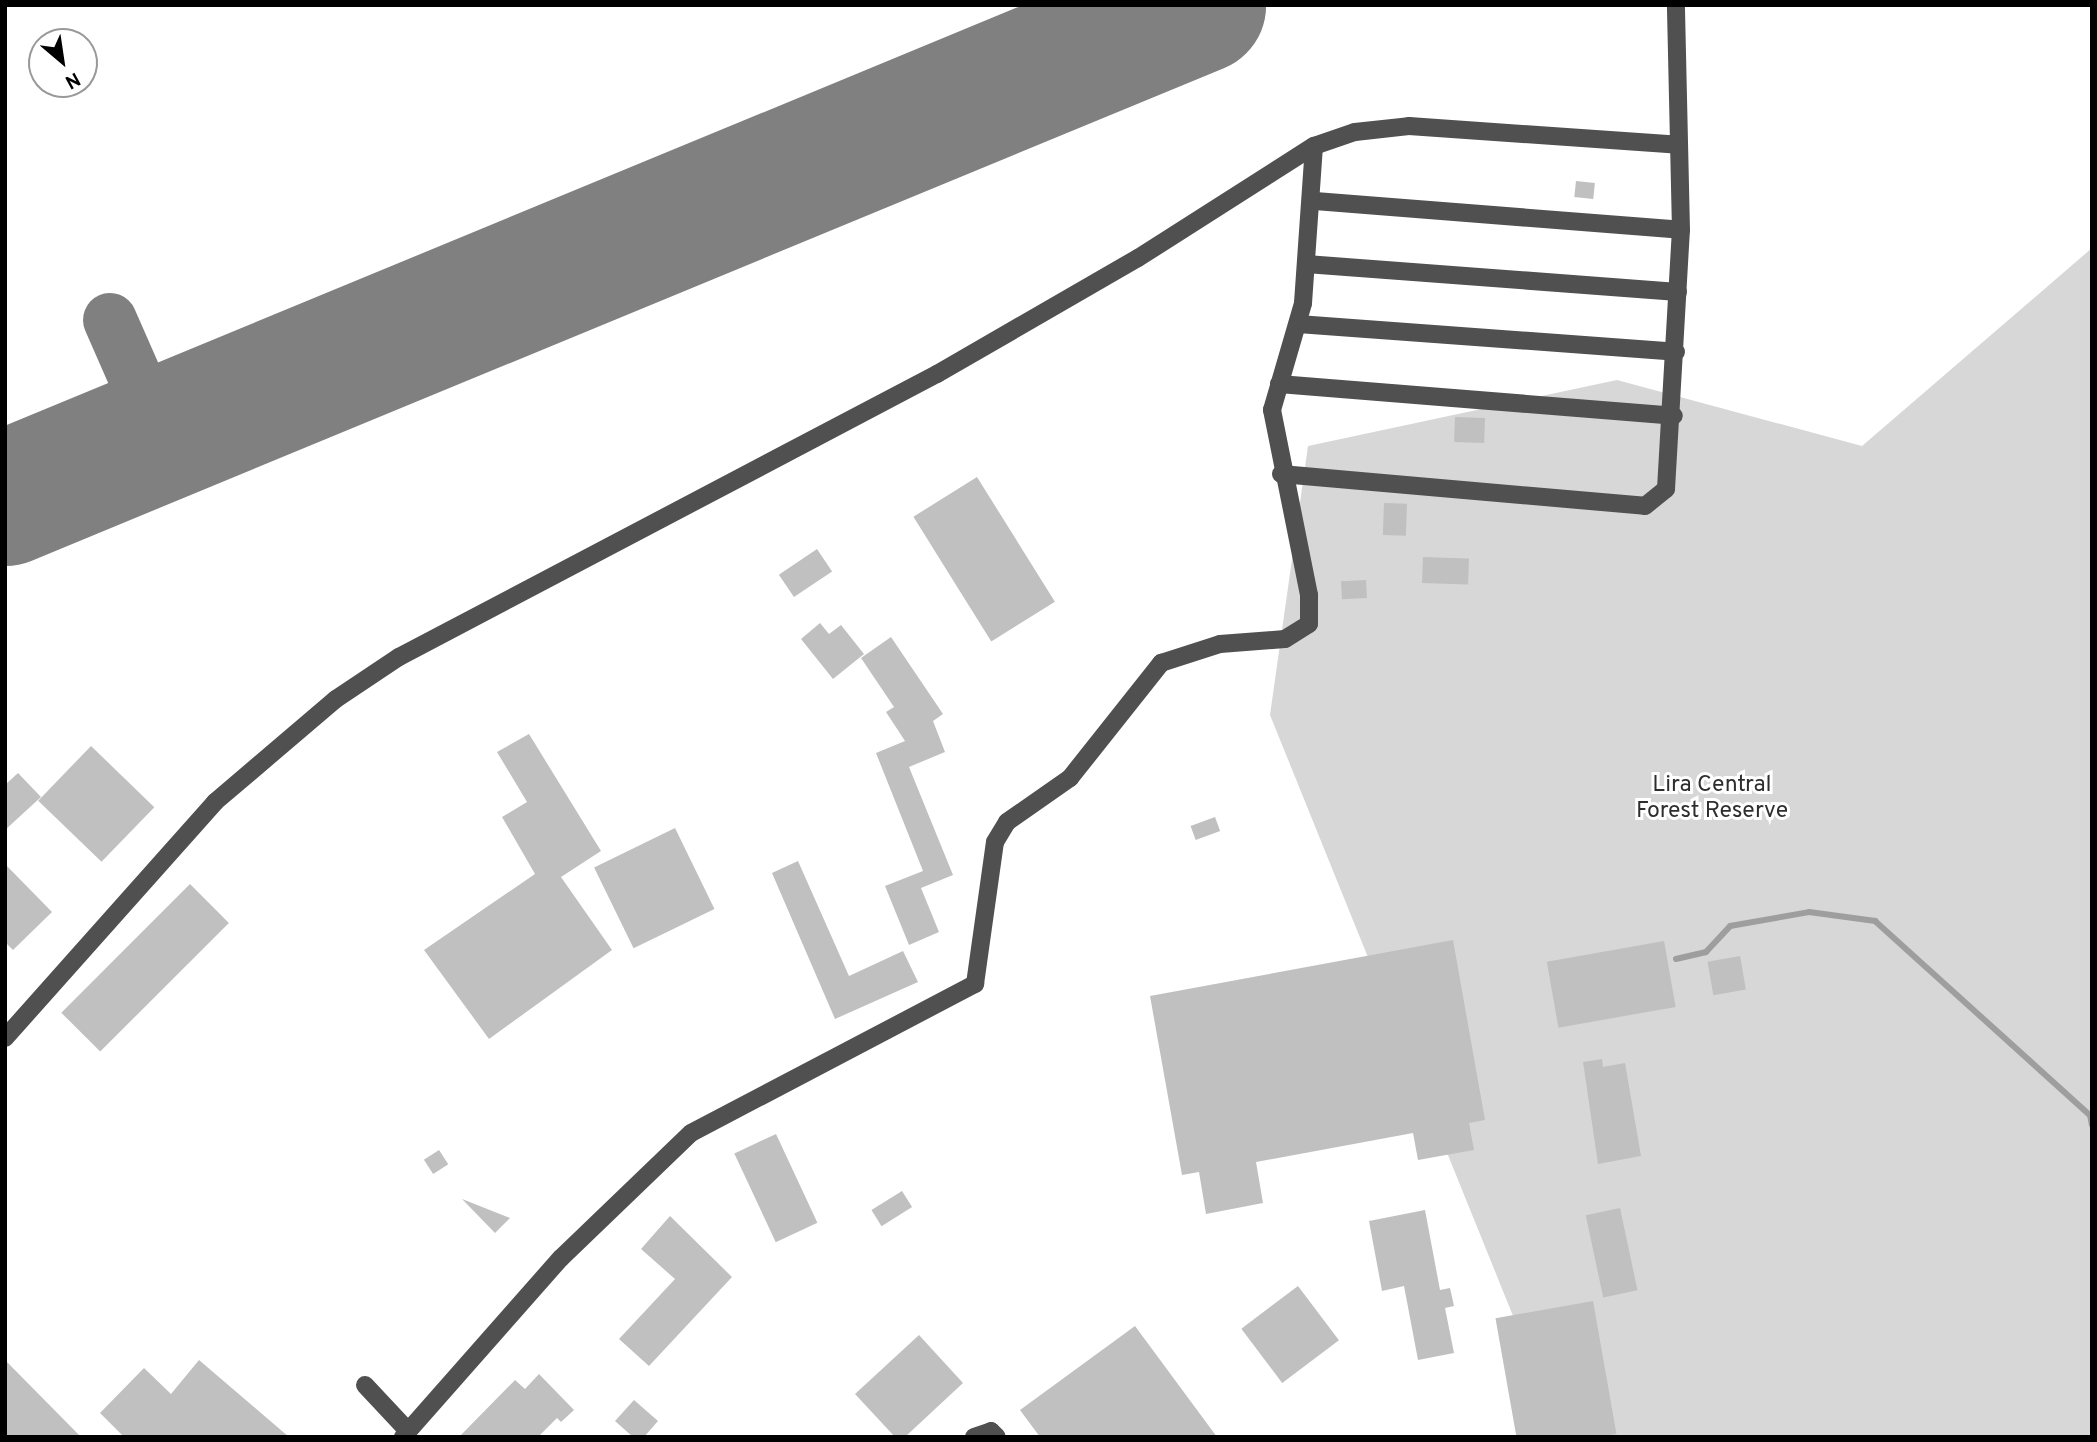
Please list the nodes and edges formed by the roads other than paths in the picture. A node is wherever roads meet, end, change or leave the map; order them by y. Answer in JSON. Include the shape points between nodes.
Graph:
{"nodes":[{"id":1,"x":1676,"y":5,"type":"edge"},
{"id":2,"x":1678,"y":145,"type":"junction"},
{"id":3,"x":1314,"y":146,"type":"junction"},
{"id":4,"x":1315,"y":201,"type":"junction"},
{"id":5,"x":1681,"y":230,"type":"junction"},
{"id":6,"x":1307,"y":264,"type":"junction"},
{"id":7,"x":1678,"y":292,"type":"junction"},
{"id":8,"x":1298,"y":324,"type":"junction"},
{"id":9,"x":1676,"y":352,"type":"junction"},
{"id":10,"x":1279,"y":384,"type":"junction"},
{"id":11,"x":1674,"y":416,"type":"junction"},
{"id":12,"x":1281,"y":474,"type":"junction"},
{"id":13,"x":5,"y":1038,"type":"edge"},
{"id":14,"x":365,"y":1385,"type":"dead end"},
{"id":15,"x":406,"y":1434,"type":"edge"},
{"id":16,"x":974,"y":1437,"type":"edge"},
{"id":17,"x":997,"y":1437,"type":"edge"}],
"edges":[{"from":1,"to":2,"type":"street"},
{"from":2,"to":3,"type":"street","via":[[1409,126],[1355,132]]},
{"from":2,"to":5,"type":"street"},
{"from":3,"to":4,"type":"street"},
{"from":3,"to":13,"type":"street","via":[[1138,258],[937,374],[399,657],[336,699],[247,771],[186,831]]},
{"from":4,"to":5,"type":"street"},
{"from":4,"to":6,"type":"street"},
{"from":5,"to":7,"type":"street"},
{"from":6,"to":7,"type":"street"},
{"from":6,"to":8,"type":"street"},
{"from":7,"to":9,"type":"street"},
{"from":8,"to":9,"type":"street"},
{"from":8,"to":10,"type":"street"},
{"from":9,"to":11,"type":"street"},
{"from":10,"to":11,"type":"street"},
{"from":10,"to":12,"type":"street","via":[[1272,410]]},
{"from":11,"to":12,"type":"street","via":[[1666,489],[1645,506]]},
{"from":12,"to":15,"type":"street","via":[[1309,595],[1311,615],[1303,631],[1220,644],[1161,663],[1070,778],[1007,822],[995,842],[975,984],[691,1133],[561,1258]]},
{"from":14,"to":15,"type":"street"},
{"from":16,"to":17,"type":"street","via":[[991,1431]]}]}
